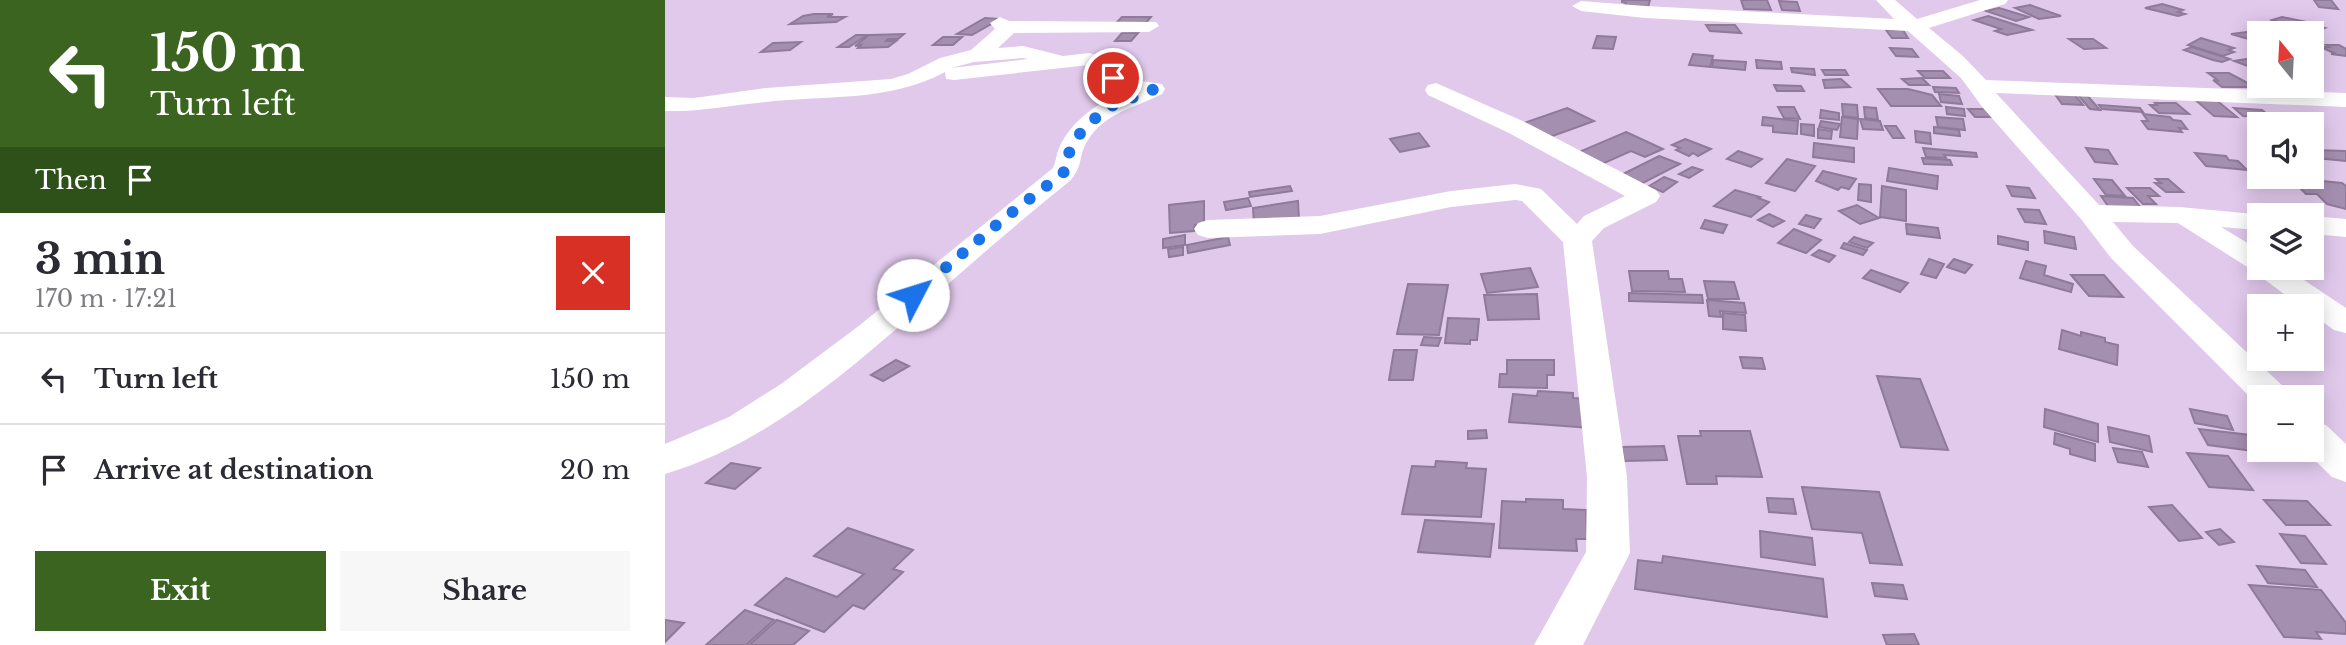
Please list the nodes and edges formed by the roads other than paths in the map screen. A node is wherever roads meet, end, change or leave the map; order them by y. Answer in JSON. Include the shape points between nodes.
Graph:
{"nodes":[{"id":1,"x":1885,"y":0,"type":"edge"},
{"id":2,"x":1999,"y":0,"type":"edge"},
{"id":3,"x":1581,"y":6,"type":"dead end"},
{"id":4,"x":1149,"y":26,"type":"dead end"},
{"id":5,"x":1916,"y":26,"type":"junction"},
{"id":6,"x":973,"y":56,"type":"junction"},
{"id":7,"x":1063,"y":62,"type":"junction"},
{"id":8,"x":916,"y":79,"type":"junction"},
{"id":9,"x":1982,"y":86,"type":"junction"},
{"id":10,"x":1436,"y":90,"type":"dead end"},
{"id":11,"x":2346,"y":100,"type":"edge"},
{"id":12,"x":665,"y":104,"type":"edge"},
{"id":13,"x":2091,"y":213,"type":"junction"},
{"id":14,"x":2179,"y":215,"type":"junction"},
{"id":15,"x":2247,"y":221,"type":"edge"},
{"id":16,"x":2324,"y":226,"type":"edge"},
{"id":17,"x":2346,"y":228,"type":"edge"},
{"id":18,"x":1209,"y":229,"type":"dead end"},
{"id":19,"x":1577,"y":240,"type":"junction"},
{"id":20,"x":2247,"y":255,"type":"edge"},
{"id":21,"x":2283,"y":280,"type":"edge"},
{"id":22,"x":2346,"y":323,"type":"edge"},
{"id":23,"x":2260,"y":385,"type":"edge"},
{"id":24,"x":2324,"y":446,"type":"edge"},
{"id":25,"x":665,"y":460,"type":"edge"},
{"id":26,"x":2346,"y":467,"type":"edge"},
{"id":27,"x":1558,"y":645,"type":"edge"}],
"edges":[{"from":1,"to":5,"type":"street"},
{"from":2,"to":5,"type":"street"},
{"from":3,"to":5,"type":"street"},
{"from":4,"to":6,"type":"street","via":[[1001,25],[1006,30]]},
{"from":5,"to":9,"type":"street"},
{"from":6,"to":7,"type":"street","via":[[1023,52]]},
{"from":6,"to":8,"type":"street","via":[[947,62]]},
{"from":7,"to":8,"type":"street"},
{"from":7,"to":25,"type":"street","via":[[1108,64],[1119,85],[1154,89],[1113,105],[1073,143],[1062,174],[800,387],[750,422]]},
{"from":8,"to":12,"type":"street","via":[[893,86]]},
{"from":9,"to":11,"type":"street"},
{"from":9,"to":13,"type":"street","via":[[1991,103]]},
{"from":10,"to":19,"type":"street","via":[[1646,197],[1594,222]]},
{"from":13,"to":14,"type":"street"},
{"from":13,"to":23,"type":"street","via":[[2122,252]]},
{"from":14,"to":15,"type":"street"},
{"from":14,"to":20,"type":"street"},
{"from":16,"to":17,"type":"street"},
{"from":18,"to":19,"type":"street","via":[[1319,225],[1451,199],[1515,192],[1531,195]]},
{"from":19,"to":27,"type":"street","via":[[1607,477],[1608,553]]},
{"from":21,"to":22,"type":"street"},
{"from":24,"to":26,"type":"street"}]}
